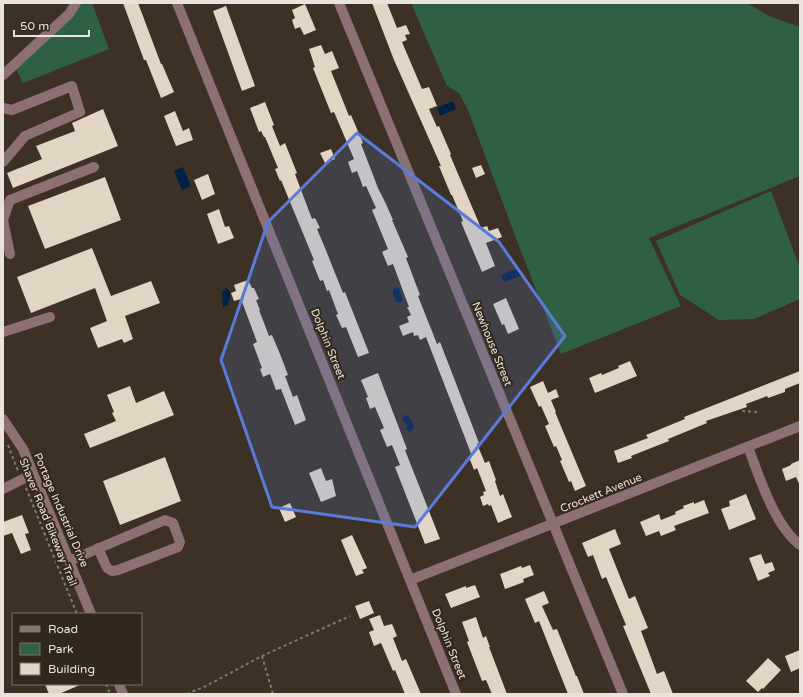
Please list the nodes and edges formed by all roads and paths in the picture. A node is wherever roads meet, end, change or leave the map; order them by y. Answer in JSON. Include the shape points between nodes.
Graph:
{"nodes":[{"id":1,"x":76,"y":3,"type":"edge"},
{"id":2,"x":177,"y":3,"type":"edge"},
{"id":3,"x":339,"y":3,"type":"edge"},
{"id":4,"x":3,"y":75,"type":"edge"},
{"id":5,"x":3,"y":108,"type":"edge"},
{"id":6,"x":3,"y":162,"type":"edge"},
{"id":7,"x":94,"y":167,"type":"dead end"},
{"id":8,"x":10,"y":254,"type":"dead end"},
{"id":9,"x":50,"y":317,"type":"dead end"},
{"id":10,"x":3,"y":332,"type":"edge"},
{"id":11,"x":742,"y":410,"type":"dead end"},
{"id":12,"x":758,"y":412,"type":"dead end"},
{"id":13,"x":3,"y":418,"type":"edge"},
{"id":14,"x":800,"y":426,"type":"edge"},
{"id":15,"x":6,"y":441,"type":"dead end"},
{"id":16,"x":748,"y":447,"type":"junction"},
{"id":17,"x":33,"y":474,"type":"junction"},
{"id":18,"x":22,"y":479,"type":"junction"},
{"id":19,"x":3,"y":489,"type":"edge"},
{"id":20,"x":553,"y":524,"type":"junction"},
{"id":21,"x":800,"y":545,"type":"edge"},
{"id":22,"x":98,"y":548,"type":"junction"},
{"id":23,"x":69,"y":561,"type":"junction"},
{"id":24,"x":410,"y":580,"type":"junction"},
{"id":25,"x":77,"y":613,"type":"edge"},
{"id":26,"x":91,"y":613,"type":"edge"},
{"id":27,"x":350,"y":616,"type":"dead end"},
{"id":28,"x":262,"y":656,"type":"junction"},
{"id":29,"x":187,"y":694,"type":"edge"},
{"id":30,"x":273,"y":694,"type":"edge"},
{"id":31,"x":456,"y":694,"type":"edge"},
{"id":32,"x":622,"y":694,"type":"edge"}],
"edges":[{"from":1,"to":4,"type":"street","via":[[69,14]]},
{"from":2,"to":24,"type":"street","name":"Dolphin Street"},
{"from":3,"to":20,"type":"street","name":"Newhouse Street"},
{"from":5,"to":6,"type":"street","via":[[12,110],[72,86],[80,112],[25,136]]},
{"from":7,"to":8,"type":"street","via":[[10,200],[3,220]]},
{"from":9,"to":10,"type":"street"},
{"from":11,"to":12,"type":"path"},
{"from":13,"to":17,"type":"street","name":"Portage Industrial Drive","via":[[23,449]]},
{"from":14,"to":16,"type":"street","name":"Crockett Avenue"},
{"from":15,"to":18,"type":"path","name":"Shaver Road Bikeway Trail"},
{"from":16,"to":20,"type":"street","name":"Crockett Avenue"},
{"from":16,"to":21,"type":"street","via":[[774,512],[784,528]]},
{"from":17,"to":18,"type":"street"},
{"from":17,"to":23,"type":"street","name":"Portage Industrial Drive"},
{"from":18,"to":19,"type":"street"},
{"from":18,"to":25,"type":"path","name":"Shaver Road Bikeway Trail"},
{"from":20,"to":24,"type":"street","name":"Crockett Avenue"},
{"from":20,"to":32,"type":"street","name":"Newhouse Street"},
{"from":22,"to":22,"type":"street","via":[[165,520],[173,523],[180,542],[178,547],[118,570],[107,568]]},
{"from":22,"to":23,"type":"street"},
{"from":23,"to":26,"type":"street","name":"Portage Industrial Drive"},
{"from":24,"to":31,"type":"street","name":"Dolphin Street"},
{"from":27,"to":28,"type":"path"},
{"from":28,"to":29,"type":"path"},
{"from":28,"to":30,"type":"path"}]}
